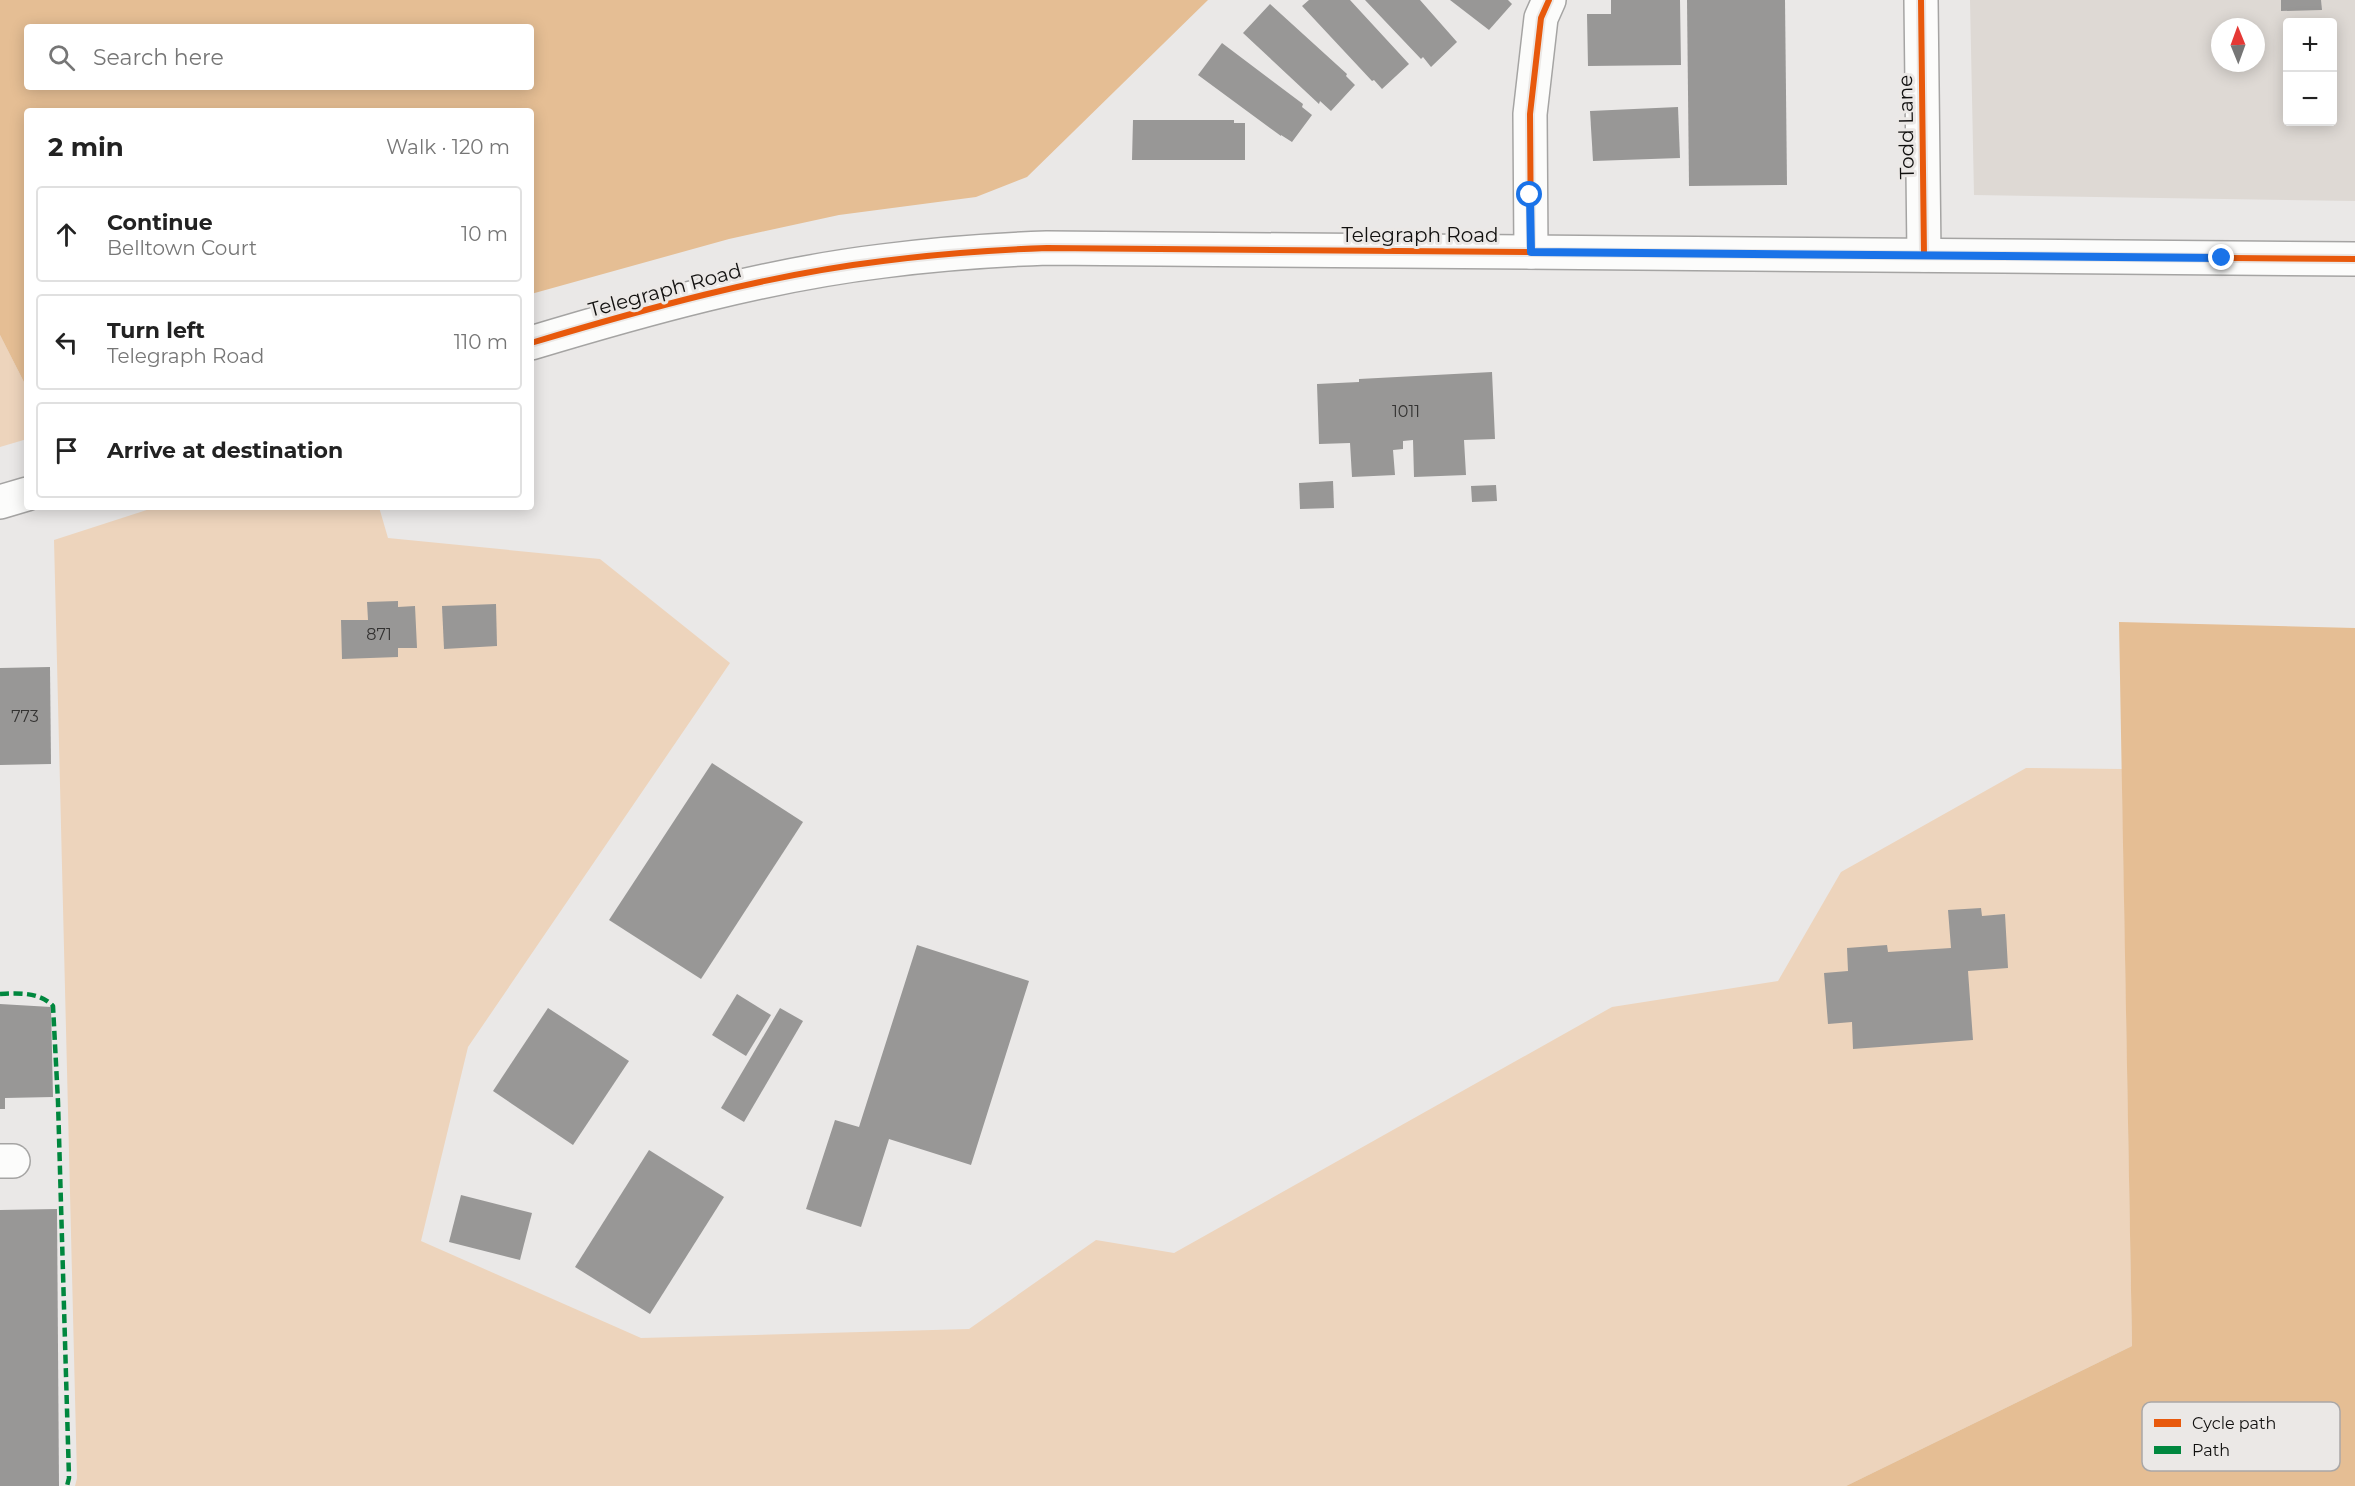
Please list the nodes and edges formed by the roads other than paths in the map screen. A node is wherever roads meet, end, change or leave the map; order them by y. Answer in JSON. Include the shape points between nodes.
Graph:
{"nodes":[{"id":1,"x":1549,"y":0,"type":"edge"},
{"id":2,"x":1921,"y":0,"type":"edge"},
{"id":3,"x":1531,"y":252,"type":"junction"},
{"id":4,"x":1924,"y":255,"type":"junction"},
{"id":5,"x":2355,"y":259,"type":"edge"},
{"id":6,"x":534,"y":342,"type":"edge"},
{"id":7,"x":24,"y":495,"type":"edge"},
{"id":8,"x":0,"y":502,"type":"edge"}],
"edges":[{"from":1,"to":3,"type":"street","via":[[1541,18],[1530,114]]},
{"from":2,"to":4,"type":"street","name":"Todd Lane"},
{"from":3,"to":4,"type":"street","name":"Telegraph Road"},
{"from":3,"to":6,"type":"street","name":"Telegraph Road","via":[[1047,248],[976,251],[881,261],[736,287]]},
{"from":4,"to":5,"type":"street","name":"Telegraph Road"},
{"from":7,"to":8,"type":"street"}]}
